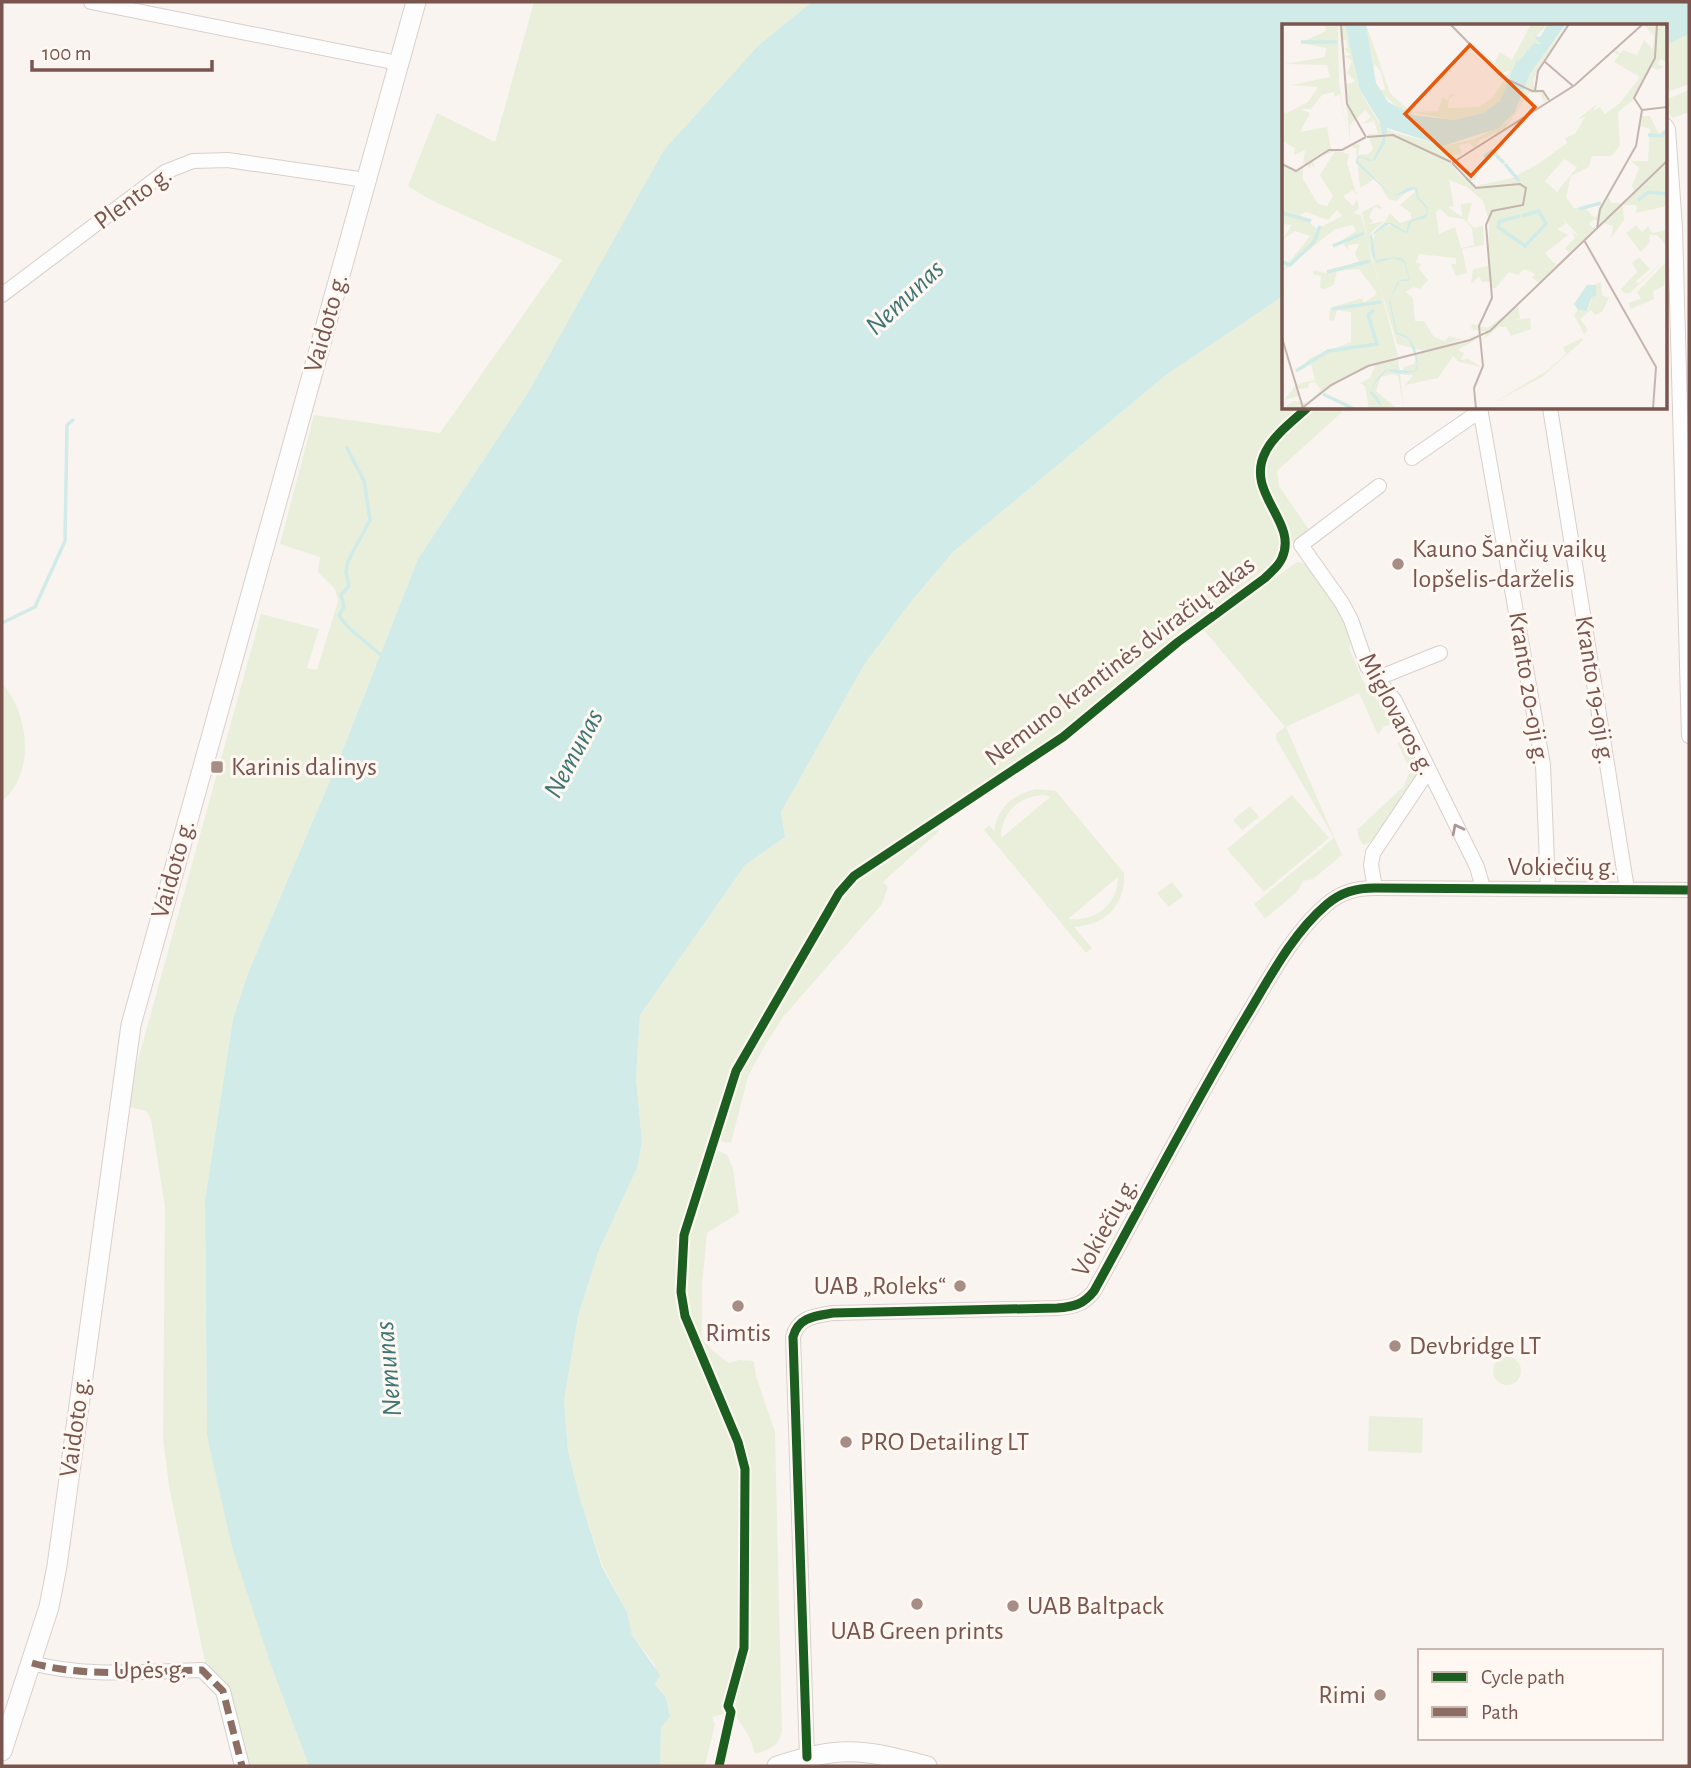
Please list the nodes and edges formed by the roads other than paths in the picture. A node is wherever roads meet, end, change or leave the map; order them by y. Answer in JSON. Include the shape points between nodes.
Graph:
{"nodes":[{"id":1,"x":91,"y":2,"type":"edge"},
{"id":2,"x":416,"y":2,"type":"edge"},
{"id":3,"x":398,"y":63,"type":"junction"},
{"id":4,"x":1666,"y":127,"type":"edge"},
{"id":5,"x":366,"y":180,"type":"junction"},
{"id":6,"x":2,"y":295,"type":"edge"},
{"id":7,"x":1550,"y":410,"type":"edge"},
{"id":8,"x":1481,"y":411,"type":"edge"},
{"id":9,"x":1412,"y":458,"type":"dead end"},
{"id":10,"x":1379,"y":486,"type":"dead end"},
{"id":11,"x":1688,"y":615,"type":"edge"},
{"id":12,"x":1440,"y":653,"type":"dead end"},
{"id":13,"x":1378,"y":678,"type":"junction"},
{"id":14,"x":1689,"y":736,"type":"edge"},
{"id":15,"x":1428,"y":771,"type":"junction"},
{"id":16,"x":1375,"y":888,"type":"junction"},
{"id":17,"x":1483,"y":888,"type":"junction"},
{"id":18,"x":1548,"y":888,"type":"junction"},
{"id":19,"x":1627,"y":888,"type":"junction"},
{"id":20,"x":1689,"y":890,"type":"edge"},
{"id":21,"x":32,"y":1663,"type":"junction"},
{"id":22,"x":2,"y":1751,"type":"edge"},
{"id":23,"x":807,"y":1757,"type":"junction"},
{"id":24,"x":243,"y":1766,"type":"edge"},
{"id":25,"x":777,"y":1766,"type":"edge"},
{"id":26,"x":927,"y":1766,"type":"edge"}],
"edges":[{"from":1,"to":3,"type":"street"},
{"from":2,"to":3,"type":"main road","name":"Vaidoto g."},
{"from":3,"to":5,"type":"main road","name":"Vaidoto g."},
{"from":4,"to":11,"type":"street","via":[[1675,228]]},
{"from":5,"to":6,"type":"street","name":"Plento g.","via":[[228,160],[193,160],[165,172]]},
{"from":5,"to":21,"type":"main road","name":"Vaidoto g.","via":[[131,1025],[57,1566]]},
{"from":7,"to":19,"type":"street","name":"Kranto 19-oji g."},
{"from":8,"to":9,"type":"street"},
{"from":8,"to":18,"type":"street","name":"Kranto 20-oji g.","via":[[1543,765]]},
{"from":10,"to":13,"type":"street","name":"Miglovaros g.","via":[[1301,545],[1342,603],[1367,666]]},
{"from":11,"to":14,"type":"street"},
{"from":12,"to":13,"type":"street"},
{"from":13,"to":15,"type":"street","name":"Miglovaros g.","via":[[1395,701]]},
{"from":15,"to":16,"type":"street","via":[[1373,853]]},
{"from":17,"to":15,"type":"street","name":"Miglovaros g.","one_way":true,"via":[[1477,867]]},
{"from":16,"to":17,"type":"street","name":"Vokiečių g."},
{"from":16,"to":23,"type":"street","name":"Vokiečių g.","via":[[1358,888],[1325,906],[1283,957],[1196,1100],[1084,1302],[1057,1308],[832,1313],[812,1316],[794,1331]]},
{"from":17,"to":18,"type":"street","name":"Vokiečių g."},
{"from":18,"to":19,"type":"street","name":"Vokiečių g."},
{"from":19,"to":20,"type":"street","name":"Vokiečių g."},
{"from":21,"to":22,"type":"main road","name":"Vaidoto g."},
{"from":21,"to":24,"type":"street","name":"Upės g.","via":[[54,1669],[202,1670],[223,1691]]},
{"from":23,"to":25,"type":"main road"},
{"from":23,"to":26,"type":"main road","via":[[825,1752],[872,1752]]}]}
